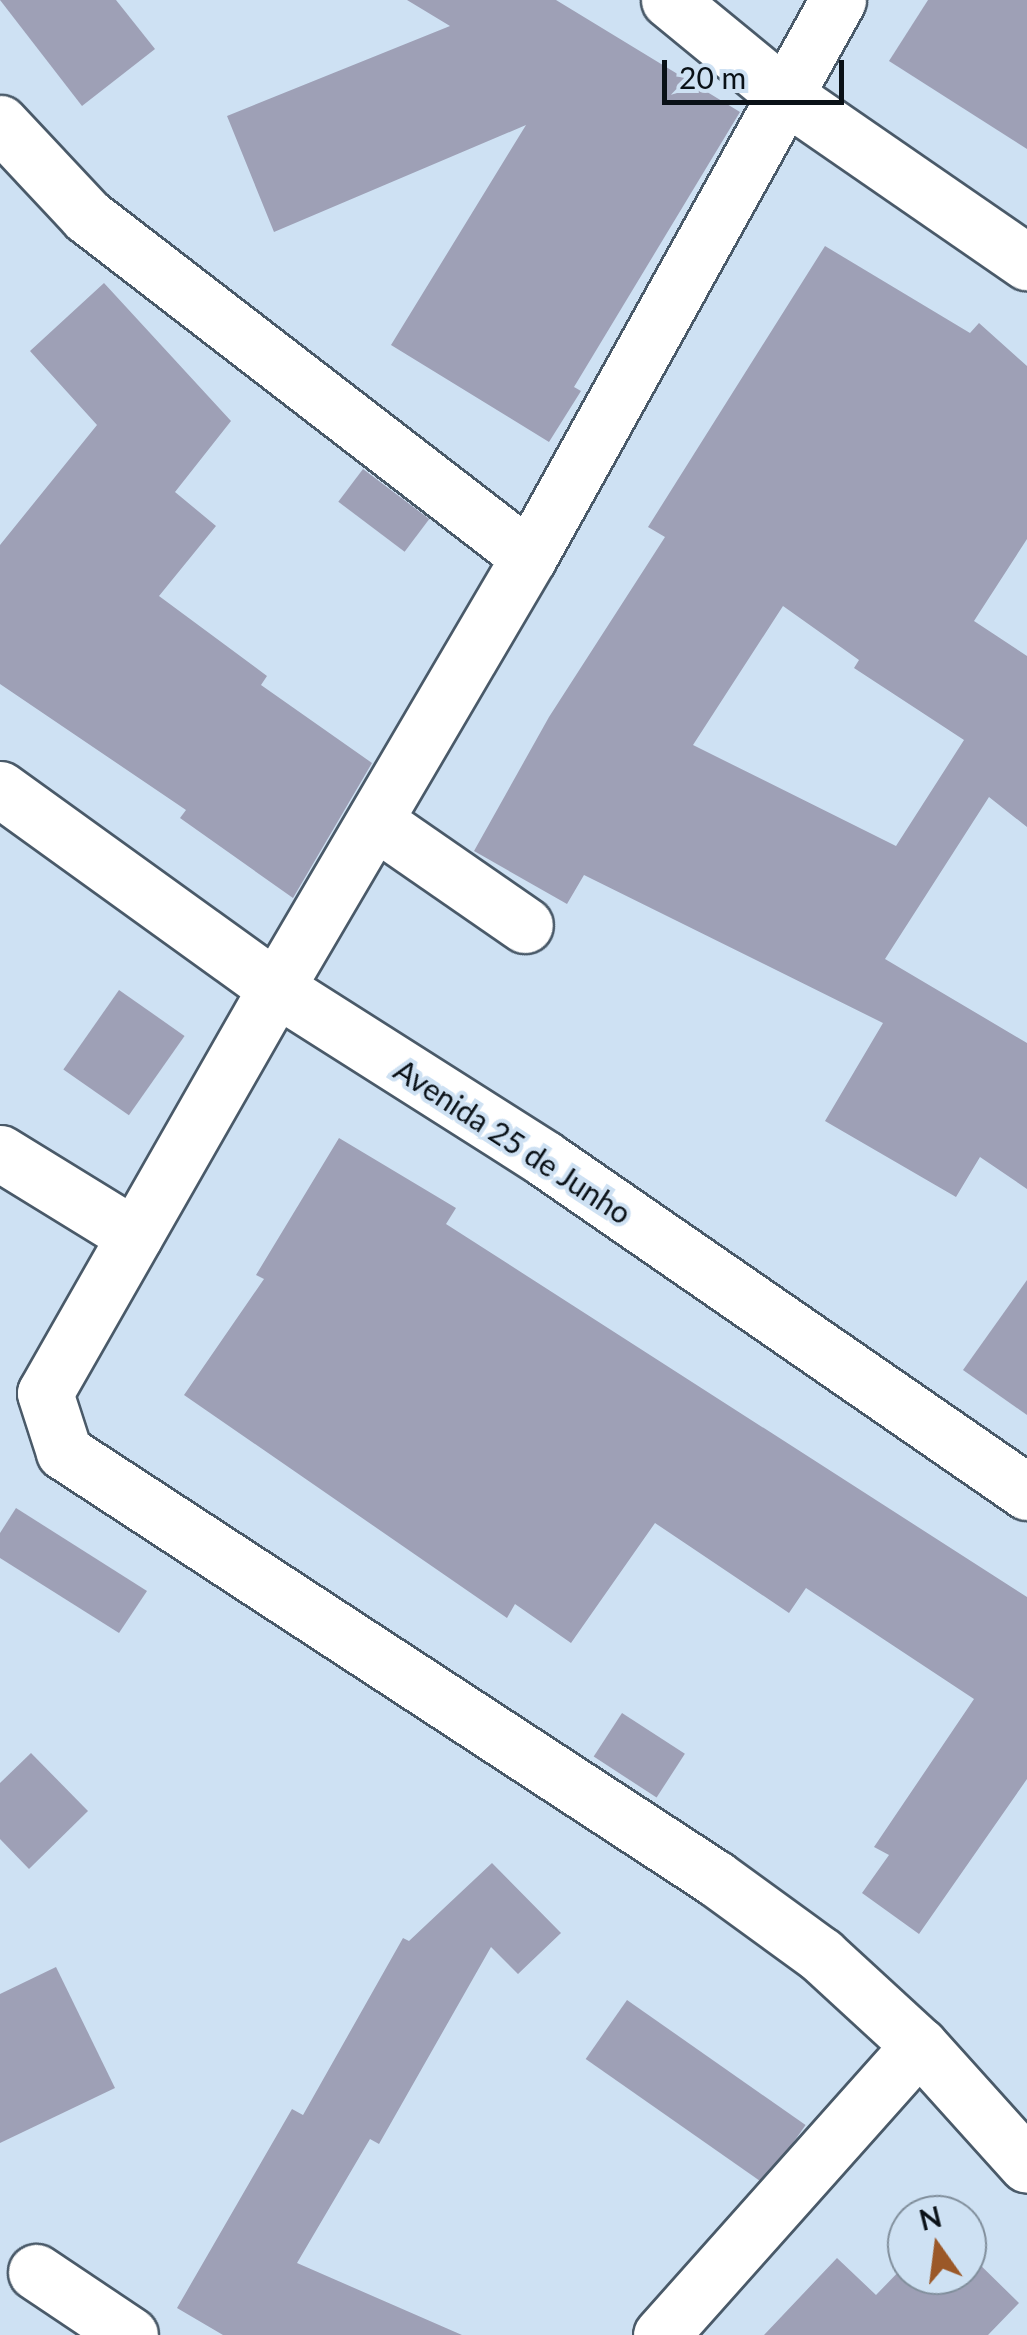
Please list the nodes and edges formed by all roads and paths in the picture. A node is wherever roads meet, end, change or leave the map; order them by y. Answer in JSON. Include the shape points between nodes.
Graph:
{"nodes":[{"id":1,"x":669,"y":0,"type":"edge"},
{"id":2,"x":838,"y":0,"type":"edge"},
{"id":3,"x":786,"y":96,"type":"junction"},
{"id":4,"x":0,"y":122,"type":"edge"},
{"id":5,"x":1027,"y":262,"type":"edge"},
{"id":6,"x":529,"y":558,"type":"junction"},
{"id":7,"x":0,"y":789,"type":"edge"},
{"id":8,"x":376,"y":822,"type":"junction"},
{"id":9,"x":525,"y":925,"type":"dead end"},
{"id":10,"x":276,"y":988,"type":"junction"},
{"id":11,"x":0,"y":1153,"type":"edge"},
{"id":12,"x":135,"y":1236,"type":"junction"},
{"id":13,"x":1027,"y":1492,"type":"edge"},
{"id":14,"x":919,"y":2044,"type":"junction"},
{"id":15,"x":1027,"y":2166,"type":"edge"},
{"id":16,"x":36,"y":2272,"type":"dead end"},
{"id":17,"x":130,"y":2335,"type":"edge"},
{"id":18,"x":661,"y":2335,"type":"edge"}],
"edges":[{"from":1,"to":3,"type":"street"},
{"from":2,"to":3,"type":"street"},
{"from":3,"to":5,"type":"street"},
{"from":3,"to":6,"type":"street"},
{"from":4,"to":6,"type":"street","via":[[87,216]]},
{"from":6,"to":8,"type":"street"},
{"from":7,"to":10,"type":"street","name":"Avenida 25 de Junho"},
{"from":8,"to":9,"type":"street"},
{"from":8,"to":10,"type":"street"},
{"from":10,"to":12,"type":"street"},
{"from":10,"to":13,"type":"street","name":"Avenida 25 de Junho","via":[[545,1159]]},
{"from":11,"to":12,"type":"street"},
{"from":12,"to":14,"type":"street","via":[[45,1393],[64,1452],[715,1878],[821,1956]]},
{"from":14,"to":15,"type":"street"},
{"from":14,"to":18,"type":"street"},
{"from":16,"to":17,"type":"street"}]}
